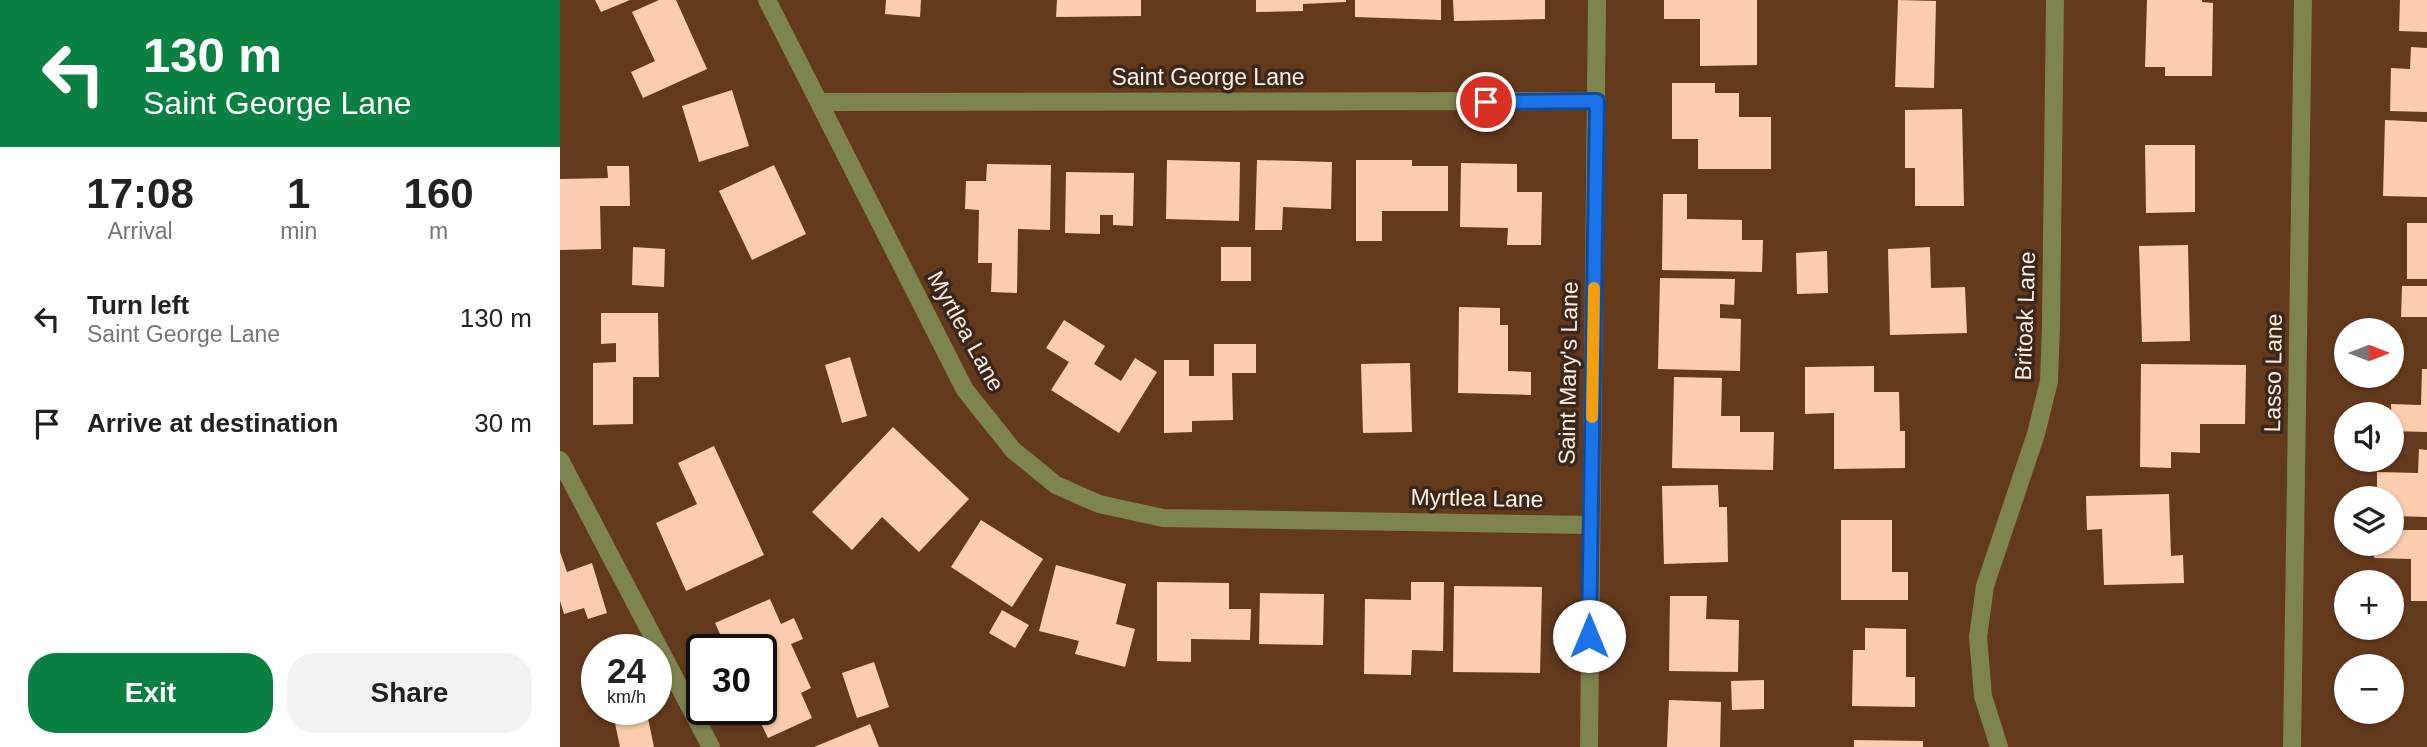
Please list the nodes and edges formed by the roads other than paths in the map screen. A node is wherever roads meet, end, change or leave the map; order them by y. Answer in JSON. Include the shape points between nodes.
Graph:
{"nodes":[{"id":1,"x":767,"y":0,"type":"edge"},
{"id":2,"x":1597,"y":0,"type":"edge"},
{"id":3,"x":2055,"y":0,"type":"edge"},
{"id":4,"x":2303,"y":0,"type":"edge"},
{"id":5,"x":1597,"y":101,"type":"junction"},
{"id":6,"x":820,"y":102,"type":"junction"},
{"id":7,"x":560,"y":460,"type":"edge"},
{"id":8,"x":1590,"y":525,"type":"junction"},
{"id":9,"x":711,"y":747,"type":"edge"},
{"id":10,"x":1588,"y":747,"type":"edge"},
{"id":11,"x":1999,"y":747,"type":"edge"},
{"id":12,"x":2292,"y":747,"type":"edge"}],
"edges":[{"from":1,"to":6,"type":"street","name":"Myrtlea Lane"},
{"from":2,"to":5,"type":"street","name":"Saint Mary's Lane"},
{"from":3,"to":11,"type":"street","name":"Britoak Lane","via":[[2049,381],[1985,586],[1978,637],[1983,696]]},
{"from":4,"to":12,"type":"street","name":"Lasso Lane"},
{"from":5,"to":6,"type":"street","name":"Saint George Lane"},
{"from":5,"to":8,"type":"street","name":"Saint Mary's Lane"},
{"from":6,"to":8,"type":"street","name":"Myrtlea Lane","via":[[965,390],[1013,450],[1056,485],[1099,504],[1163,518]]},
{"from":7,"to":9,"type":"street"},
{"from":8,"to":10,"type":"street","name":"Saint Mary's Lane"}]}
